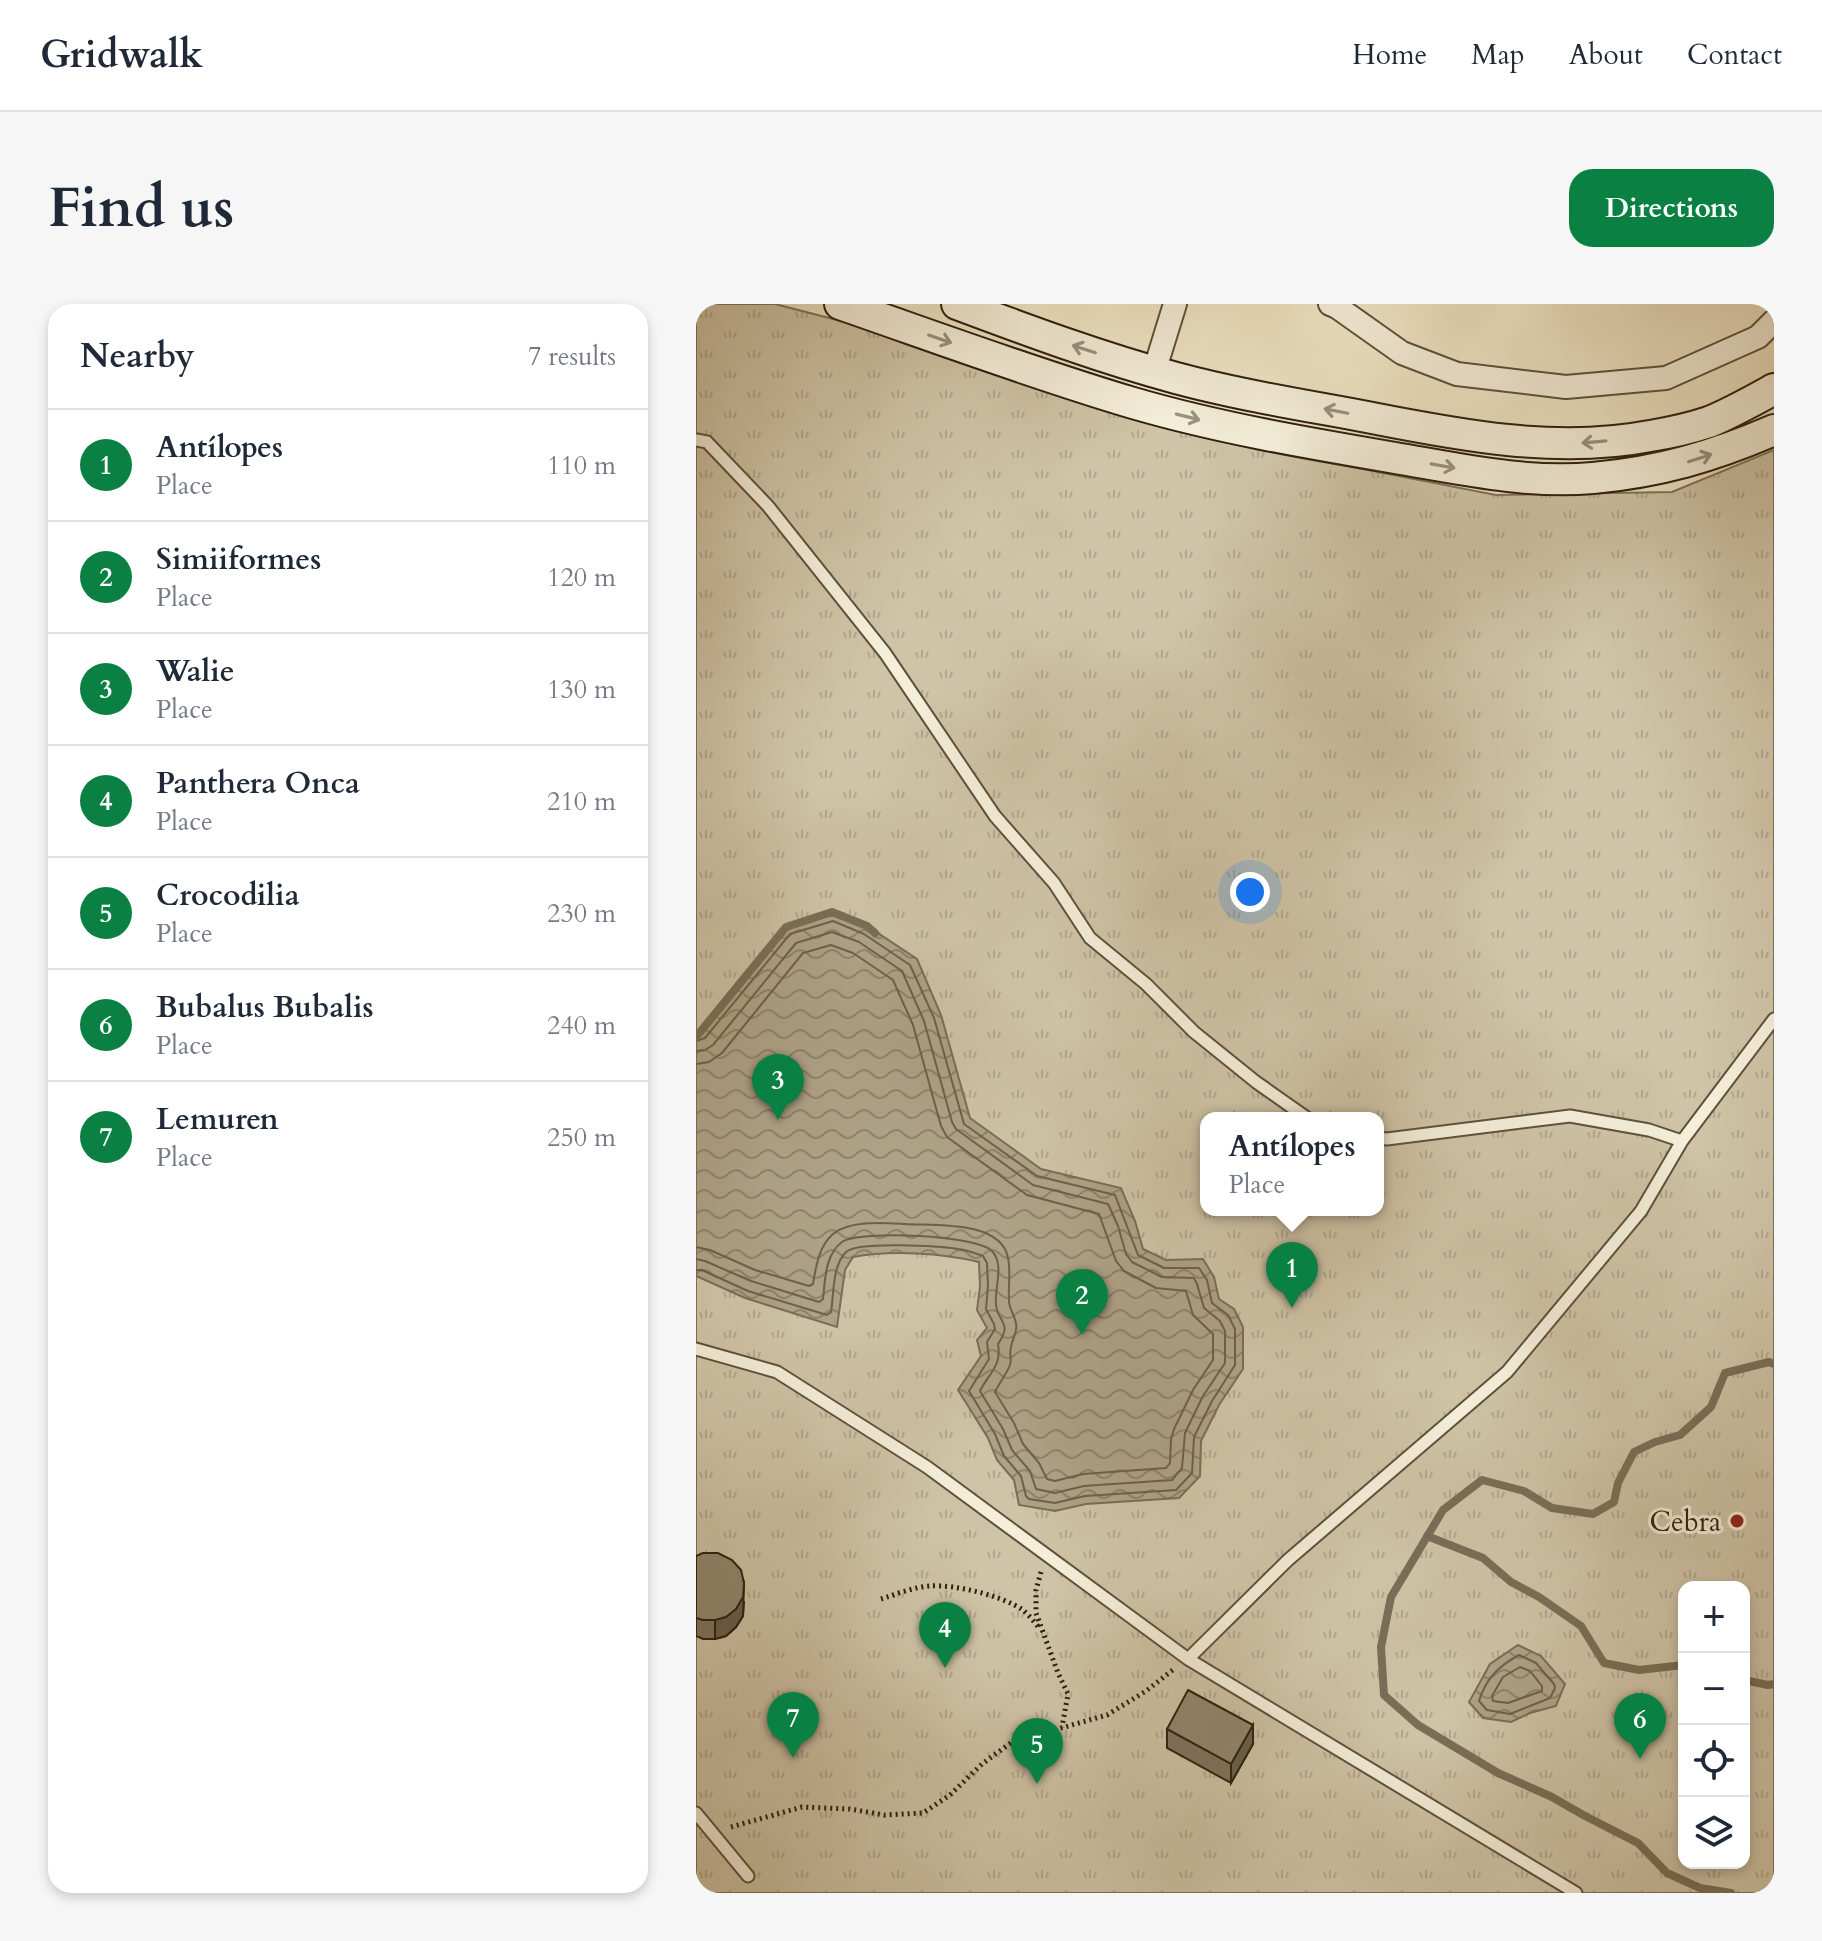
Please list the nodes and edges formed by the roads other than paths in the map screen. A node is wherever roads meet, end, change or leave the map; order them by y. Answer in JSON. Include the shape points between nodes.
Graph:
{"nodes":[{"id":1,"x":840,"y":304,"type":"edge"},
{"id":2,"x":957,"y":304,"type":"edge"},
{"id":3,"x":1175,"y":304,"type":"edge"},
{"id":4,"x":1330,"y":304,"type":"edge"},
{"id":5,"x":1774,"y":321,"type":"edge"},
{"id":6,"x":1154,"y":372,"type":"junction"},
{"id":7,"x":1774,"y":389,"type":"edge"},
{"id":8,"x":1774,"y":430,"type":"edge"},
{"id":9,"x":696,"y":440,"type":"edge"},
{"id":10,"x":1774,"y":1019,"type":"edge"},
{"id":11,"x":1298,"y":1112,"type":"edge"},
{"id":12,"x":1384,"y":1139,"type":"edge"},
{"id":13,"x":1682,"y":1141,"type":"junction"},
{"id":14,"x":696,"y":1349,"type":"edge"},
{"id":15,"x":1188,"y":1659,"type":"junction"},
{"id":16,"x":696,"y":1813,"type":"edge"},
{"id":17,"x":748,"y":1876,"type":"dead end"},
{"id":18,"x":1576,"y":1893,"type":"edge"}],
"edges":[{"from":1,"to":8,"type":"main road","one_way":true,"via":[[1136,404],[1280,439],[1500,476],[1561,479],[1633,473],[1686,463]]},
{"from":6,"to":2,"type":"main road","one_way":true},
{"from":3,"to":6,"type":"street"},
{"from":4,"to":5,"type":"street","via":[[1402,353],[1457,374],[1566,387],[1666,378],[1758,337]]},
{"from":7,"to":6,"type":"main road","one_way":true,"via":[[1708,422],[1648,437],[1528,442],[1412,426]]},
{"from":9,"to":11,"type":"lane","via":[[707,442],[768,506],[829,581],[885,653],[995,816],[1054,883],[1090,938],[1194,1032]]},
{"from":10,"to":13,"type":"lane"},
{"from":12,"to":13,"type":"lane","via":[[1570,1116]]},
{"from":13,"to":15,"type":"lane","via":[[1641,1211],[1507,1372],[1288,1560]]},
{"from":14,"to":15,"type":"lane","via":[[777,1372],[927,1467]]},
{"from":15,"to":18,"type":"lane"},
{"from":16,"to":17,"type":"lane"}]}
